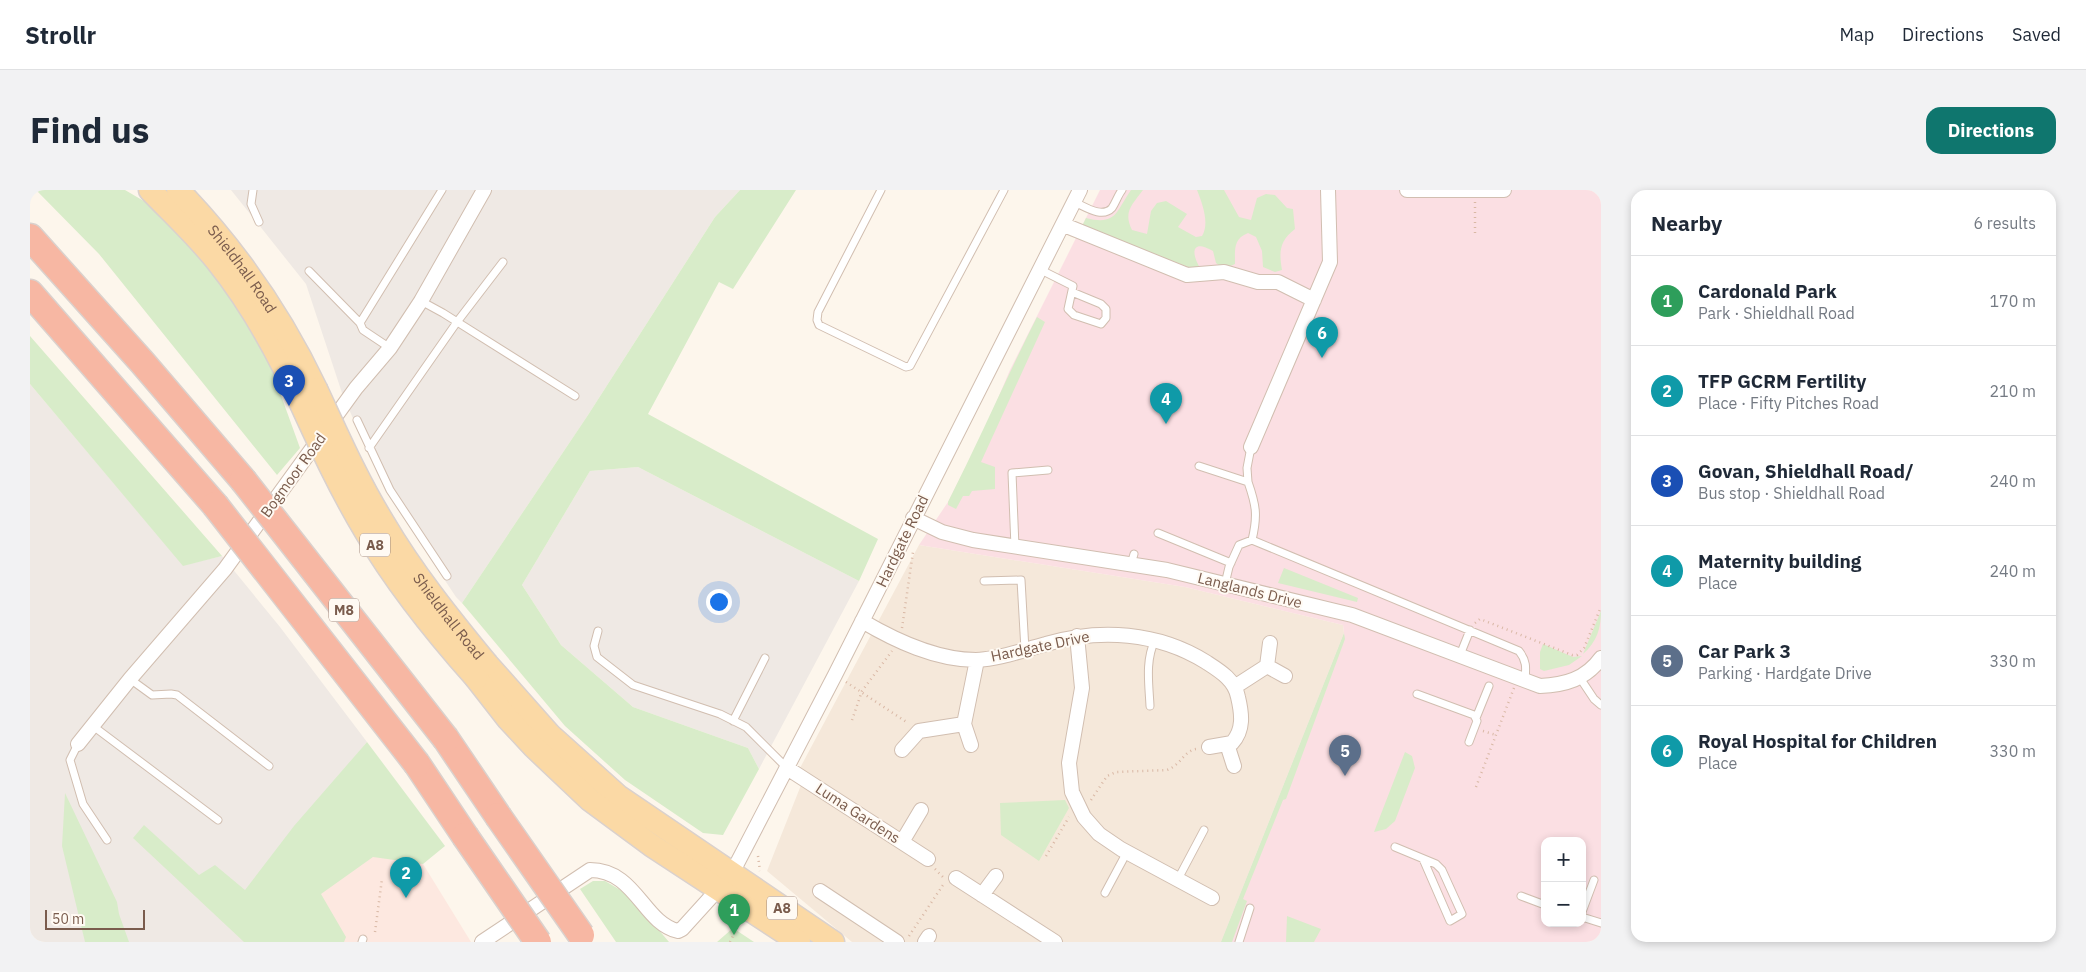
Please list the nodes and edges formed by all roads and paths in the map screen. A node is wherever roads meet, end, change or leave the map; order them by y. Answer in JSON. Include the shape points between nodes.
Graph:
{"nodes":[{"id":1,"x":150,"y":190,"type":"edge"},
{"id":2,"x":178,"y":190,"type":"edge"},
{"id":3,"x":254,"y":190,"type":"edge"},
{"id":4,"x":442,"y":190,"type":"edge"},
{"id":5,"x":484,"y":190,"type":"edge"},
{"id":6,"x":881,"y":190,"type":"edge"},
{"id":7,"x":1004,"y":190,"type":"edge"},
{"id":8,"x":1122,"y":190,"type":"edge"},
{"id":9,"x":1328,"y":190,"type":"edge"},
{"id":10,"x":1407,"y":190,"type":"edge"},
{"id":11,"x":1474,"y":190,"type":"edge"},
{"id":12,"x":1504,"y":190,"type":"edge"},
{"id":13,"x":1077,"y":196,"type":"edge"},
{"id":14,"x":259,"y":222,"type":"dead end"},
{"id":15,"x":1064,"y":224,"type":"junction"},
{"id":16,"x":1475,"y":236,"type":"dead end"},
{"id":17,"x":30,"y":237,"type":"edge"},
{"id":18,"x":503,"y":262,"type":"dead end"},
{"id":19,"x":1041,"y":270,"type":"junction"},
{"id":20,"x":309,"y":271,"type":"dead end"},
{"id":21,"x":1072,"y":292,"type":"junction"},
{"id":22,"x":30,"y":293,"type":"edge"},
{"id":23,"x":1314,"y":300,"type":"junction"},
{"id":24,"x":421,"y":301,"type":"junction"},
{"id":25,"x":457,"y":322,"type":"junction"},
{"id":26,"x":360,"y":323,"type":"junction"},
{"id":27,"x":390,"y":348,"type":"junction"},
{"id":28,"x":307,"y":393,"type":"junction"},
{"id":29,"x":575,"y":396,"type":"dead end"},
{"id":30,"x":357,"y":420,"type":"dead end"},
{"id":31,"x":1252,"y":447,"type":"joint"},
{"id":32,"x":369,"y":448,"type":"junction"},
{"id":33,"x":1199,"y":466,"type":"dead end"},
{"id":34,"x":1048,"y":470,"type":"dead end"},
{"id":35,"x":1248,"y":482,"type":"junction"},
{"id":36,"x":913,"y":518,"type":"junction"},
{"id":37,"x":1158,"y":533,"type":"dead end"},
{"id":38,"x":1252,"y":540,"type":"junction"},
{"id":39,"x":1015,"y":547,"type":"junction"},
{"id":40,"x":1231,"y":563,"type":"junction"},
{"id":41,"x":446,"y":576,"type":"dead end"},
{"id":42,"x":984,"y":580,"type":"dead end"},
{"id":43,"x":1225,"y":584,"type":"junction"},
{"id":44,"x":1601,"y":607,"type":"edge"},
{"id":45,"x":862,"y":621,"type":"junction"},
{"id":46,"x":1470,"y":630,"type":"junction"},
{"id":47,"x":598,"y":631,"type":"dead end"},
{"id":48,"x":1077,"y":636,"type":"junction"},
{"id":49,"x":1155,"y":640,"type":"junction"},
{"id":50,"x":1270,"y":643,"type":"dead end"},
{"id":51,"x":1025,"y":650,"type":"junction"},
{"id":52,"x":1460,"y":655,"type":"junction"},
{"id":53,"x":765,"y":658,"type":"dead end"},
{"id":54,"x":1601,"y":658,"type":"edge"},
{"id":55,"x":977,"y":660,"type":"junction"},
{"id":56,"x":1267,"y":666,"type":"junction"},
{"id":57,"x":835,"y":676,"type":"junction"},
{"id":58,"x":1285,"y":676,"type":"dead end"},
{"id":59,"x":1580,"y":678,"type":"junction"},
{"id":60,"x":130,"y":679,"type":"junction"},
{"id":61,"x":1522,"y":679,"type":"junction"},
{"id":62,"x":1236,"y":686,"type":"junction"},
{"id":63,"x":1489,"y":686,"type":"dead end"},
{"id":64,"x":1417,"y":694,"type":"dead end"},
{"id":65,"x":1601,"y":705,"type":"edge"},
{"id":66,"x":1150,"y":706,"type":"dead end"},
{"id":67,"x":1476,"y":718,"type":"junction"},
{"id":68,"x":733,"y":721,"type":"junction"},
{"id":69,"x":964,"y":724,"type":"junction"},
{"id":70,"x":93,"y":726,"type":"junction"},
{"id":71,"x":1475,"y":728,"type":"junction"},
{"id":72,"x":919,"y":731,"type":"junction"},
{"id":73,"x":1496,"y":736,"type":"junction"},
{"id":74,"x":1469,"y":742,"type":"dead end"},
{"id":75,"x":78,"y":744,"type":"joint"},
{"id":76,"x":1227,"y":744,"type":"junction"},
{"id":77,"x":971,"y":745,"type":"dead end"},
{"id":78,"x":1209,"y":747,"type":"joint"},
{"id":79,"x":902,"y":750,"type":"dead end"},
{"id":80,"x":269,"y":766,"type":"dead end"},
{"id":81,"x":1234,"y":766,"type":"dead end"},
{"id":82,"x":787,"y":768,"type":"junction"},
{"id":83,"x":1476,"y":787,"type":"dead end"},
{"id":84,"x":1080,"y":809,"type":"junction"},
{"id":85,"x":921,"y":810,"type":"dead end"},
{"id":86,"x":218,"y":820,"type":"dead end"},
{"id":87,"x":1204,"y":830,"type":"dead end"},
{"id":88,"x":107,"y":840,"type":"dead end"},
{"id":89,"x":902,"y":842,"type":"junction"},
{"id":90,"x":1395,"y":847,"type":"dead end"},
{"id":91,"x":1127,"y":852,"type":"junction"},
{"id":92,"x":1046,"y":856,"type":"dead end"},
{"id":93,"x":928,"y":859,"type":"joint"},
{"id":94,"x":1423,"y":859,"type":"junction"},
{"id":95,"x":996,"y":876,"type":"dead end"},
{"id":96,"x":956,"y":878,"type":"dead end"},
{"id":97,"x":382,"y":879,"type":"dead end"},
{"id":98,"x":1178,"y":879,"type":"junction"},
{"id":99,"x":1594,"y":880,"type":"dead end"},
{"id":100,"x":725,"y":882,"type":"junction"},
{"id":101,"x":820,"y":891,"type":"dead end"},
{"id":102,"x":1105,"y":893,"type":"dead end"},
{"id":103,"x":982,"y":895,"type":"junction"},
{"id":104,"x":1521,"y":896,"type":"dead end"},
{"id":105,"x":1212,"y":898,"type":"dead end"},
{"id":106,"x":1586,"y":901,"type":"edge"},
{"id":107,"x":1541,"y":904,"type":"edge"},
{"id":108,"x":1250,"y":908,"type":"dead end"},
{"id":109,"x":1586,"y":918,"type":"edge"},
{"id":110,"x":1601,"y":923,"type":"edge"},
{"id":111,"x":376,"y":932,"type":"dead end"},
{"id":112,"x":878,"y":937,"type":"edge"},
{"id":113,"x":584,"y":938,"type":"edge"},
{"id":114,"x":1049,"y":940,"type":"edge"},
{"id":115,"x":482,"y":942,"type":"edge"},
{"id":116,"x":538,"y":942,"type":"edge"},
{"id":117,"x":799,"y":942,"type":"edge"},
{"id":118,"x":832,"y":942,"type":"edge"},
{"id":119,"x":897,"y":942,"type":"edge"},
{"id":120,"x":905,"y":942,"type":"edge"},
{"id":121,"x":1239,"y":942,"type":"edge"}],
"edges":[{"from":1,"to":28,"type":"main road","name":"Shieldhall Road","number":"A8","via":[[198,238]]},
{"from":2,"to":28,"type":"main road","name":"Shieldhall Road","number":"A8","via":[[220,235],[286,330]]},
{"from":3,"to":14,"type":"lane","via":[[252,204]]},
{"from":4,"to":26,"type":"lane"},
{"from":5,"to":24,"type":"street","name":"Bogmoor Road"},
{"from":6,"to":7,"type":"lane","via":[[818,312],[817,320],[820,325],[906,367],[910,366]]},
{"from":8,"to":13,"type":"lane","via":[[1112,207],[1103,212],[1094,211]]},
{"from":9,"to":23,"type":"street","via":[[1330,262]]},
{"from":10,"to":11,"type":"street"},
{"from":11,"to":12,"type":"street"},
{"from":11,"to":16,"type":"path"},
{"from":13,"to":15,"type":"street","name":"Hardgate Road"},
{"from":15,"to":19,"type":"street","name":"Hardgate Road"},
{"from":15,"to":23,"type":"street","via":[[1187,275],[1224,272],[1258,282],[1278,282]]},
{"from":17,"to":113,"type":"highway","number":"M8","bridge":true,"via":[[243,480],[446,740]]},
{"from":18,"to":25,"type":"lane"},
{"from":19,"to":21,"type":"lane","via":[[1073,286]]},
{"from":19,"to":36,"type":"street","name":"Hardgate Road"},
{"from":20,"to":26,"type":"lane"},
{"from":21,"to":21,"type":"lane","via":[[1068,309],[1074,315],[1100,324],[1106,318],[1106,309],[1101,304]]},
{"from":22,"to":116,"type":"highway","number":"M8","bridge":true,"via":[[215,505],[417,764]]},
{"from":23,"to":31,"type":"street"},
{"from":24,"to":25,"type":"lane"},
{"from":24,"to":27,"type":"street","name":"Bogmoor Road"},
{"from":25,"to":29,"type":"lane"},
{"from":25,"to":32,"type":"lane"},
{"from":26,"to":27,"type":"lane","via":[[363,330]]},
{"from":27,"to":60,"type":"street","name":"Bogmoor Road","via":[[356,388],[225,569]]},
{"from":28,"to":100,"type":"main road","name":"Shieldhall Road","number":"A8","bridge":true,"via":[[330,466],[367,534],[404,590],[481,671],[508,719],[590,800],[618,822]]},
{"from":30,"to":32,"type":"lane"},
{"from":31,"to":35,"type":"lane","via":[[1247,468]]},
{"from":32,"to":41,"type":"lane","via":[[390,490]]},
{"from":33,"to":35,"type":"lane"},
{"from":34,"to":39,"type":"lane","via":[[1012,473]]},
{"from":35,"to":38,"type":"lane","via":[[1256,504]]},
{"from":36,"to":39,"type":"street","name":"Langlands Drive","via":[[942,532]]},
{"from":36,"to":45,"type":"street","name":"Hardgate Road"},
{"from":37,"to":40,"type":"lane"},
{"from":38,"to":40,"type":"lane","via":[[1239,545]]},
{"from":38,"to":46,"type":"lane"},
{"from":39,"to":43,"type":"street","name":"Langlands Drive","via":[[1133,559]]},
{"from":40,"to":43,"type":"lane"},
{"from":42,"to":51,"type":"lane","via":[[1021,580]]},
{"from":43,"to":52,"type":"street","name":"Langlands Drive","via":[[1352,615]]},
{"from":44,"to":46,"type":"path","via":[[1584,648],[1577,655],[1480,619]]},
{"from":45,"to":55,"type":"street","name":"Hardgate Drive","via":[[925,651]]},
{"from":45,"to":57,"type":"street","name":"Hardgate Road"},
{"from":46,"to":52,"type":"lane"},
{"from":46,"to":61,"type":"lane","via":[[1519,651],[1526,665]]},
{"from":47,"to":68,"type":"lane","via":[[594,646],[597,657],[633,685]]},
{"from":48,"to":49,"type":"street","name":"Hardgate Drive","via":[[1127,635]]},
{"from":48,"to":51,"type":"street","name":"Hardgate Drive"},
{"from":48,"to":84,"type":"street","via":[[1082,688],[1069,763],[1072,792]]},
{"from":49,"to":62,"type":"street","name":"Hardgate Drive","via":[[1179,647],[1199,658]]},
{"from":49,"to":66,"type":"lane","via":[[1149,660]]},
{"from":50,"to":56,"type":"street"},
{"from":51,"to":55,"type":"street","name":"Hardgate Drive"},
{"from":52,"to":61,"type":"street","name":"Langlands Drive"},
{"from":53,"to":68,"type":"lane"},
{"from":54,"to":59,"type":"street","name":"Langlands Drive"},
{"from":55,"to":69,"type":"street"},
{"from":56,"to":58,"type":"street"},
{"from":56,"to":62,"type":"street"},
{"from":57,"to":72,"type":"path"},
{"from":57,"to":82,"type":"street","name":"Hardgate Road"},
{"from":59,"to":61,"type":"street","name":"Langlands Drive","via":[[1564,684],[1540,686]]},
{"from":59,"to":65,"type":"lane"},
{"from":60,"to":70,"type":"street","name":"Bogmoor Road"},
{"from":60,"to":80,"type":"lane","via":[[152,695],[177,695]]},
{"from":61,"to":73,"type":"path"},
{"from":62,"to":76,"type":"street","via":[[1241,726],[1236,739]]},
{"from":63,"to":67,"type":"lane"},
{"from":64,"to":67,"type":"lane"},
{"from":67,"to":71,"type":"lane"},
{"from":68,"to":82,"type":"lane","via":[[746,727]]},
{"from":69,"to":72,"type":"street"},
{"from":69,"to":77,"type":"street"},
{"from":70,"to":75,"type":"street","name":"Bogmoor Road"},
{"from":70,"to":86,"type":"lane"},
{"from":71,"to":73,"type":"path"},
{"from":71,"to":74,"type":"lane"},
{"from":72,"to":79,"type":"street"},
{"from":73,"to":83,"type":"path"},
{"from":75,"to":88,"type":"lane","via":[[70,760],[83,804]]},
{"from":76,"to":78,"type":"street"},
{"from":76,"to":81,"type":"street"},
{"from":78,"to":84,"type":"path","via":[[1190,750],[1175,767],[1167,770],[1116,772],[1107,776]]},
{"from":82,"to":89,"type":"street","name":"Luma Gardens"},
{"from":82,"to":100,"type":"street","name":"Hardgate Road"},
{"from":84,"to":91,"type":"street","via":[[1099,834]]},
{"from":84,"to":92,"type":"path"},
{"from":85,"to":89,"type":"street"},
{"from":87,"to":98,"type":"lane"},
{"from":89,"to":93,"type":"street","name":"Luma Gardens"},
{"from":90,"to":94,"type":"lane"},
{"from":91,"to":98,"type":"street"},
{"from":91,"to":102,"type":"lane"},
{"from":93,"to":120,"type":"path","via":[[947,879]]},
{"from":94,"to":94,"type":"lane","via":[[1442,870],[1462,914],[1450,921]]},
{"from":95,"to":103,"type":"street"},
{"from":96,"to":103,"type":"street"},
{"from":97,"to":111,"type":"path"},
{"from":98,"to":105,"type":"street"},
{"from":99,"to":106,"type":"lane"},
{"from":100,"to":115,"type":"street","name":"Hardgate Road","via":[[678,930],[662,922],[612,874],[590,870]]},
{"from":100,"to":117,"type":"main road","name":"Shieldhall Road","number":"A8"},
{"from":100,"to":118,"type":"main road","name":"Shieldhall Road","number":"A8"},
{"from":101,"to":112,"type":"street"},
{"from":103,"to":114,"type":"street"},
{"from":104,"to":107,"type":"lane"},
{"from":108,"to":121,"type":"lane"},
{"from":109,"to":110,"type":"lane"},
{"from":112,"to":119,"type":"street"}]}
